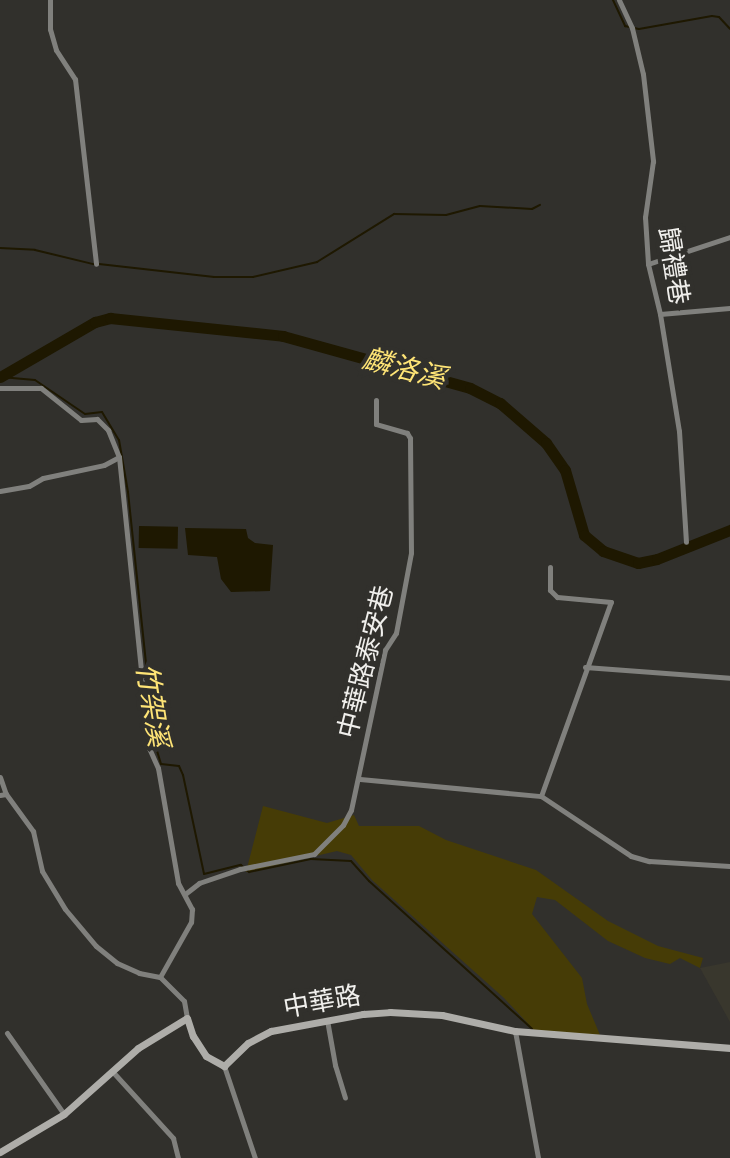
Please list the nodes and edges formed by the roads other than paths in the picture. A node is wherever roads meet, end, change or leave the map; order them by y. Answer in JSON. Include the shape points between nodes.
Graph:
{"nodes":[{"id":1,"x":50,"y":0,"type":"edge"},
{"id":2,"x":619,"y":0,"type":"edge"},
{"id":3,"x":730,"y":237,"type":"edge"},
{"id":4,"x":96,"y":264,"type":"dead end"},
{"id":5,"x":648,"y":264,"type":"junction"},
{"id":6,"x":730,"y":308,"type":"edge"},
{"id":7,"x":660,"y":314,"type":"junction"},
{"id":8,"x":0,"y":388,"type":"edge"},
{"id":9,"x":376,"y":400,"type":"dead end"},
{"id":10,"x":119,"y":457,"type":"junction"},
{"id":11,"x":0,"y":491,"type":"edge"},
{"id":12,"x":686,"y":542,"type":"dead end"},
{"id":13,"x":550,"y":567,"type":"dead end"},
{"id":14,"x":585,"y":667,"type":"junction"},
{"id":15,"x":730,"y":678,"type":"edge"},
{"id":16,"x":0,"y":777,"type":"edge"},
{"id":17,"x":360,"y":779,"type":"junction"},
{"id":18,"x":3,"y":794,"type":"edge"},
{"id":19,"x":541,"y":796,"type":"junction"},
{"id":20,"x":730,"y":866,"type":"edge"},
{"id":21,"x":185,"y":894,"type":"junction"},
{"id":22,"x":160,"y":977,"type":"junction"},
{"id":23,"x":187,"y":1018,"type":"junction"},
{"id":24,"x":327,"y":1020,"type":"junction"},
{"id":25,"x":515,"y":1031,"type":"junction"},
{"id":26,"x":7,"y":1033,"type":"dead end"},
{"id":27,"x":730,"y":1048,"type":"edge"},
{"id":28,"x":224,"y":1066,"type":"junction"},
{"id":29,"x":111,"y":1070,"type":"junction"},
{"id":30,"x":345,"y":1097,"type":"dead end"},
{"id":31,"x":64,"y":1114,"type":"junction"},
{"id":32,"x":0,"y":1152,"type":"edge"},
{"id":33,"x":178,"y":1158,"type":"edge"},
{"id":34,"x":255,"y":1158,"type":"edge"},
{"id":35,"x":538,"y":1158,"type":"edge"}],
"edges":[{"from":1,"to":4,"type":"street","via":[[56,50],[75,79]]},
{"from":2,"to":5,"type":"street","name":"歸禮巷","via":[[643,74],[653,161],[645,217]]},
{"from":3,"to":5,"type":"street"},
{"from":5,"to":7,"type":"street","name":"歸禮巷"},
{"from":6,"to":7,"type":"street"},
{"from":7,"to":12,"type":"street","name":"歸禮巷","via":[[679,431]]},
{"from":8,"to":10,"type":"street","via":[[41,388],[81,420],[97,419],[108,430]]},
{"from":9,"to":17,"type":"street","name":"中華路泰安巷","via":[[376,424],[410,438],[411,553],[396,633],[385,650]]},
{"from":10,"to":11,"type":"street"},
{"from":10,"to":21,"type":"street","via":[[149,748],[158,768],[178,883]]},
{"from":13,"to":14,"type":"street","via":[[550,590],[557,597],[611,602]]},
{"from":14,"to":15,"type":"street"},
{"from":14,"to":19,"type":"street"},
{"from":16,"to":18,"type":"street"},
{"from":17,"to":19,"type":"street"},
{"from":17,"to":21,"type":"street","name":"中華路泰安巷","via":[[343,825],[318,852],[246,868],[199,883]]},
{"from":18,"to":22,"type":"street","via":[[33,831],[42,871],[65,909],[96,946],[117,963]]},
{"from":19,"to":20,"type":"street","via":[[631,856]]},
{"from":21,"to":22,"type":"street","via":[[191,922]]},
{"from":22,"to":23,"type":"street","via":[[184,1001]]},
{"from":23,"to":28,"type":"street","via":[[206,1056]]},
{"from":23,"to":29,"type":"street"},
{"from":24,"to":25,"type":"street","name":"中華路","via":[[418,1012]]},
{"from":24,"to":28,"type":"street","name":"中華路","via":[[261,1035]]},
{"from":24,"to":30,"type":"street"},
{"from":25,"to":27,"type":"street","name":"中華路"},
{"from":25,"to":35,"type":"street"},
{"from":26,"to":31,"type":"street"},
{"from":28,"to":34,"type":"street"},
{"from":29,"to":31,"type":"street"},
{"from":29,"to":33,"type":"street","via":[[173,1138]]},
{"from":31,"to":32,"type":"street"}]}
